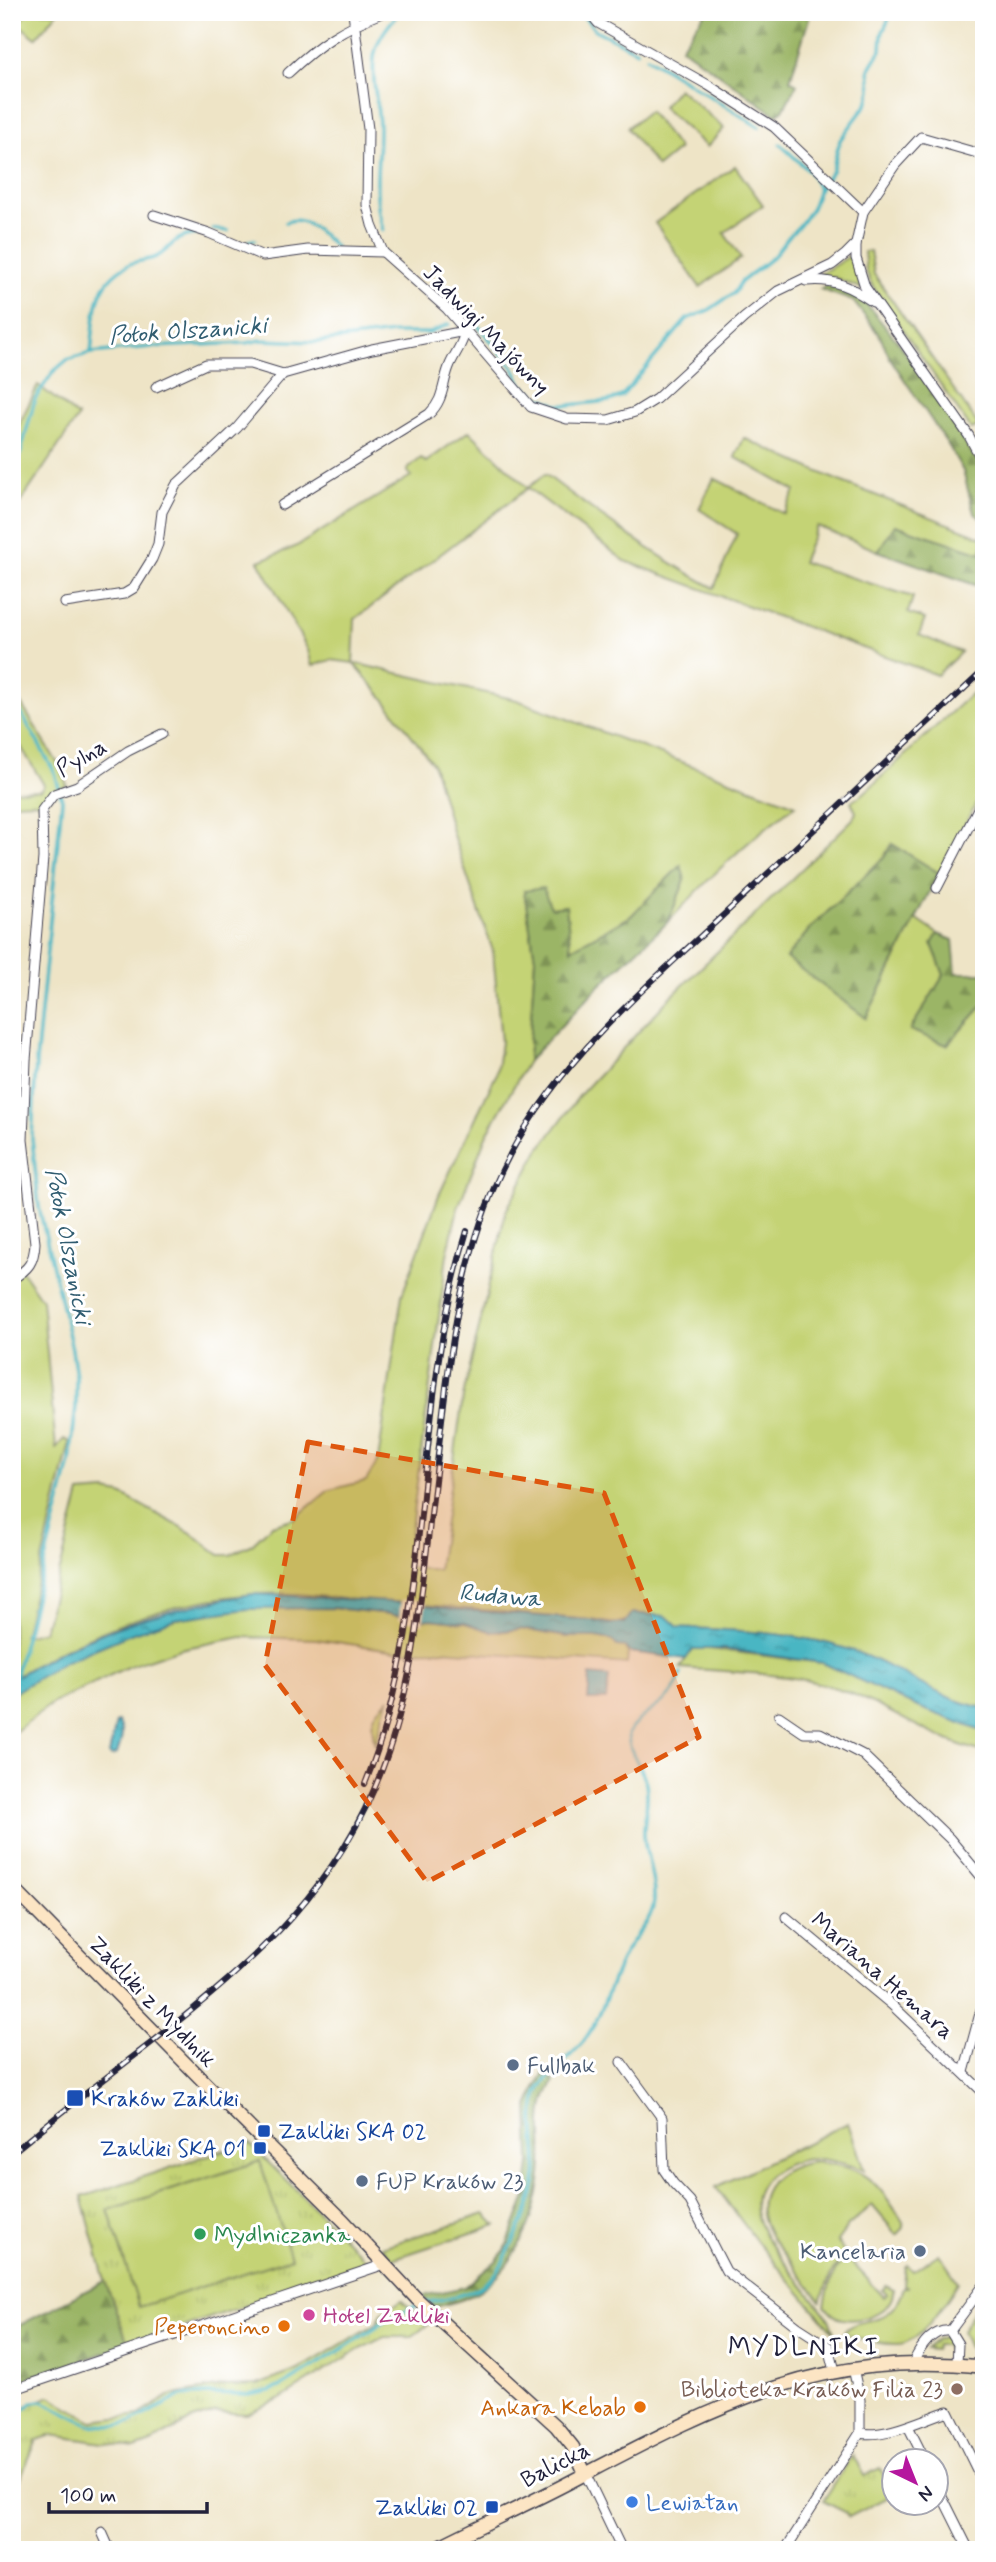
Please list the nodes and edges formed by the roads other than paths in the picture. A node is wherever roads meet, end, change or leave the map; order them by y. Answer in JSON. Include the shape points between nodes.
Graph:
{"nodes":[{"id":1,"x":353,"y":12,"type":"edge"},
{"id":2,"x":384,"y":12,"type":"edge"},
{"id":3,"x":589,"y":12,"type":"edge"},
{"id":4,"x":355,"y":23,"type":"junction"},
{"id":5,"x":288,"y":73,"type":"dead end"},
{"id":6,"x":984,"y":155,"type":"edge"},
{"id":7,"x":863,"y":212,"type":"junction"},
{"id":8,"x":154,"y":215,"type":"dead end"},
{"id":9,"x":856,"y":244,"type":"junction"},
{"id":10,"x":383,"y":252,"type":"junction"},
{"id":11,"x":797,"y":282,"type":"junction"},
{"id":12,"x":877,"y":305,"type":"junction"},
{"id":13,"x":465,"y":331,"type":"junction"},
{"id":14,"x":283,"y":374,"type":"junction"},
{"id":15,"x":156,"y":387,"type":"dead end"},
{"id":16,"x":983,"y":460,"type":"edge"},
{"id":17,"x":282,"y":505,"type":"dead end"},
{"id":18,"x":65,"y":603,"type":"dead end"},
{"id":19,"x":162,"y":734,"type":"dead end"},
{"id":20,"x":984,"y":797,"type":"edge"},
{"id":21,"x":937,"y":888,"type":"dead end"},
{"id":22,"x":12,"y":1279,"type":"edge"},
{"id":23,"x":779,"y":1716,"type":"dead end"},
{"id":24,"x":984,"y":1880,"type":"edge"},
{"id":25,"x":12,"y":1887,"type":"edge"},
{"id":26,"x":786,"y":1917,"type":"dead end"},
{"id":27,"x":984,"y":1998,"type":"edge"},
{"id":28,"x":621,"y":2063,"type":"dead end"},
{"id":29,"x":964,"y":2072,"type":"junction"},
{"id":30,"x":984,"y":2093,"type":"edge"},
{"id":31,"x":385,"y":2264,"type":"junction"},
{"id":32,"x":984,"y":2286,"type":"edge"},
{"id":33,"x":950,"y":2331,"type":"junction"},
{"id":34,"x":914,"y":2363,"type":"junction"},
{"id":35,"x":957,"y":2364,"type":"junction"},
{"id":36,"x":984,"y":2367,"type":"edge"},
{"id":37,"x":853,"y":2368,"type":"junction"},
{"id":38,"x":835,"y":2371,"type":"junction"},
{"id":39,"x":12,"y":2390,"type":"edge"},
{"id":40,"x":908,"y":2426,"type":"junction"},
{"id":41,"x":860,"y":2433,"type":"junction"},
{"id":42,"x":918,"y":2446,"type":"edge"},
{"id":43,"x":585,"y":2473,"type":"junction"},
{"id":44,"x":984,"y":2484,"type":"edge"},
{"id":45,"x":950,"y":2512,"type":"edge"},
{"id":46,"x":102,"y":2532,"type":"dead end"},
{"id":47,"x":110,"y":2550,"type":"edge"},
{"id":48,"x":432,"y":2550,"type":"edge"},
{"id":49,"x":622,"y":2550,"type":"edge"},
{"id":50,"x":785,"y":2550,"type":"edge"},
{"id":51,"x":969,"y":2550,"type":"edge"}],
"edges":[{"from":1,"to":4,"type":"street","name":"Jadwigi Majówny"},
{"from":2,"to":4,"type":"street"},
{"from":3,"to":7,"type":"street","via":[[598,23],[774,128]]},
{"from":4,"to":5,"type":"street","via":[[316,47]]},
{"from":4,"to":10,"type":"street","name":"Jadwigi Majówny","via":[[368,129],[367,205]]},
{"from":6,"to":7,"type":"street","via":[[921,137]]},
{"from":7,"to":9,"type":"street"},
{"from":8,"to":10,"type":"street","via":[[263,257],[308,250]]},
{"from":9,"to":11,"type":"street","name":"Jadwigi Majówny","via":[[832,265]]},
{"from":9,"to":12,"type":"street","via":[[859,271]]},
{"from":10,"to":13,"type":"street","name":"Jadwigi Majówny"},
{"from":11,"to":12,"type":"street","via":[[839,282]]},
{"from":11,"to":13,"type":"street","name":"Jadwigi Majówny","via":[[744,318],[656,399],[608,420],[569,420],[531,407]]},
{"from":12,"to":16,"type":"street"},
{"from":13,"to":14,"type":"street","via":[[372,349]]},
{"from":13,"to":17,"type":"street","via":[[439,405]]},
{"from":14,"to":15,"type":"street","via":[[250,364],[206,364]]},
{"from":14,"to":18,"type":"street","via":[[237,428],[176,485],[162,512],[152,559],[134,588],[124,594]]},
{"from":19,"to":22,"type":"street","name":"Pylna","via":[[77,786],[54,794],[42,810],[43,858],[23,1140],[35,1242],[30,1268]]},
{"from":20,"to":21,"type":"street"},
{"from":23,"to":24,"type":"street","via":[[804,1732],[820,1733],[863,1755],[950,1839]]},
{"from":25,"to":31,"type":"street","name":"Zakliki z Mydlnik"},
{"from":26,"to":29,"type":"street","name":"Mariana Hemara"},
{"from":27,"to":29,"type":"street"},
{"from":28,"to":38,"type":"street","via":[[662,2118],[664,2170],[690,2201],[726,2271],[829,2347]]},
{"from":29,"to":30,"type":"street","name":"Mariana Hemara"},
{"from":31,"to":39,"type":"street"},
{"from":31,"to":43,"type":"street","name":"Zakliki z Mydlnik","via":[[420,2302],[556,2426]]},
{"from":32,"to":33,"type":"street"},
{"from":33,"to":34,"type":"street","via":[[933,2335]]},
{"from":33,"to":35,"type":"street","via":[[958,2344]]},
{"from":34,"to":35,"type":"street","name":"Balicka"},
{"from":34,"to":37,"type":"street","name":"Balicka"},
{"from":35,"to":36,"type":"street","name":"Balicka"},
{"from":37,"to":38,"type":"street","name":"Balicka"},
{"from":37,"to":41,"type":"street","via":[[860,2400]]},
{"from":38,"to":43,"type":"street","name":"Balicka","via":[[733,2401]]},
{"from":40,"to":41,"type":"street"},
{"from":40,"to":42,"type":"street"},
{"from":40,"to":44,"type":"street","via":[[948,2410]]},
{"from":41,"to":50,"type":"street"},
{"from":43,"to":48,"type":"street","name":"Balicka"},
{"from":43,"to":49,"type":"street"},
{"from":45,"to":51,"type":"street"},
{"from":46,"to":47,"type":"street"}]}
